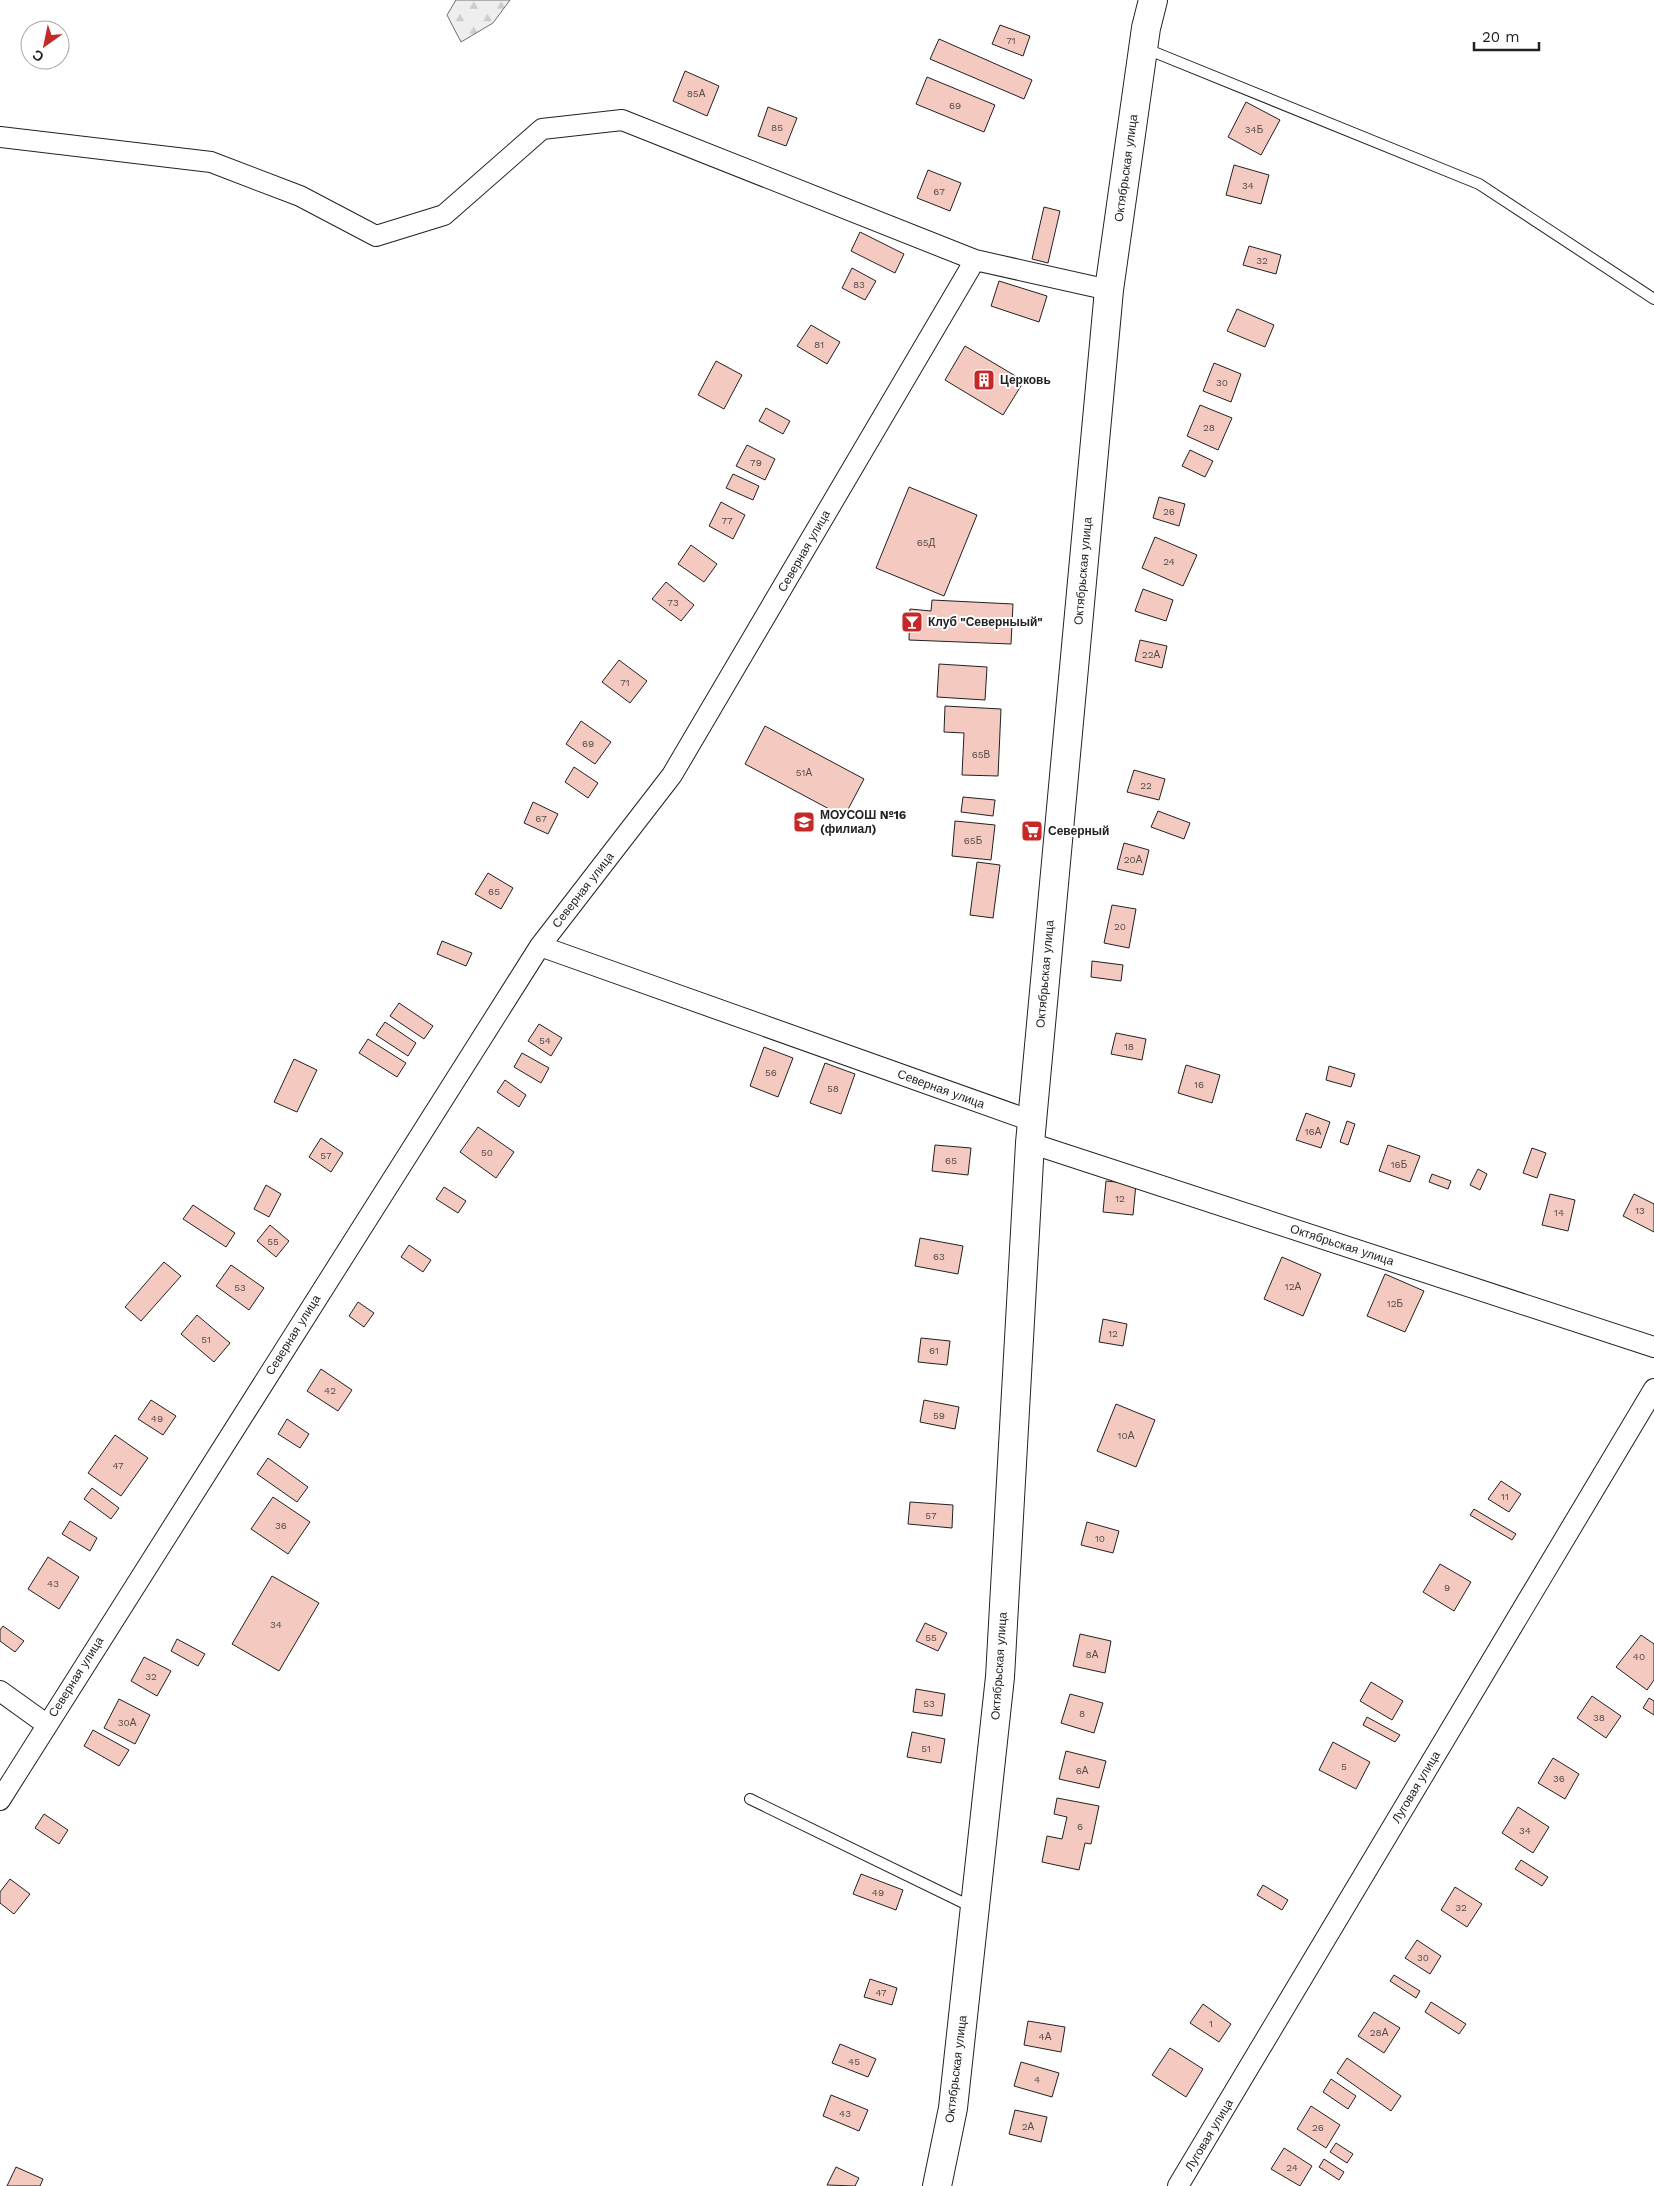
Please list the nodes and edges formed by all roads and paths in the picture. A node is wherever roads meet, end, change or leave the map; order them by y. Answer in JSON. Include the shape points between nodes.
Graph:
{"nodes":[{"id":1,"x":1153,"y":0,"type":"edge"},
{"id":2,"x":1143,"y":47,"type":"junction"},
{"id":3,"x":0,"y":137,"type":"edge"},
{"id":4,"x":975,"y":260,"type":"junction"},
{"id":5,"x":1109,"y":290,"type":"junction"},
{"id":6,"x":1654,"y":299,"type":"edge"},
{"id":7,"x":540,"y":946,"type":"junction"},
{"id":8,"x":1031,"y":1132,"type":"junction"},
{"id":9,"x":1654,"y":1347,"type":"edge"},
{"id":10,"x":1654,"y":1389,"type":"edge"},
{"id":11,"x":0,"y":1691,"type":"edge"},
{"id":12,"x":46,"y":1724,"type":"junction"},
{"id":13,"x":750,"y":1799,"type":"dead end"},
{"id":14,"x":0,"y":1800,"type":"edge"},
{"id":15,"x":975,"y":1908,"type":"junction"},
{"id":16,"x":938,"y":2186,"type":"edge"},
{"id":17,"x":1178,"y":2186,"type":"edge"}],
"edges":[{"from":1,"to":2,"type":"street","name":"Октябрьская улица"},
{"from":2,"to":5,"type":"street","name":"Октябрьская улица"},
{"from":2,"to":6,"type":"lane","via":[[1479,184]]},
{"from":3,"to":4,"type":"street","via":[[211,162],[300,196],[376,236],[444,215],[542,129],[622,120]]},
{"from":4,"to":5,"type":"street"},
{"from":4,"to":7,"type":"street","name":"Северная улица","via":[[672,775]]},
{"from":5,"to":8,"type":"street","name":"Октябрьская улица"},
{"from":7,"to":8,"type":"street","name":"Северная улица"},
{"from":7,"to":12,"type":"street","name":"Северная улица"},
{"from":8,"to":9,"type":"street","name":"Октябрьская улица"},
{"from":8,"to":15,"type":"street","name":"Октябрьская улица","via":[[1000,1677]]},
{"from":10,"to":17,"type":"street","name":"Луговая улица"},
{"from":11,"to":12,"type":"street","name":"Северная улица"},
{"from":12,"to":14,"type":"street","name":"Северная улица"},
{"from":13,"to":15,"type":"lane"},
{"from":15,"to":16,"type":"street","name":"Октябрьская улица","via":[[953,2108]]}]}
